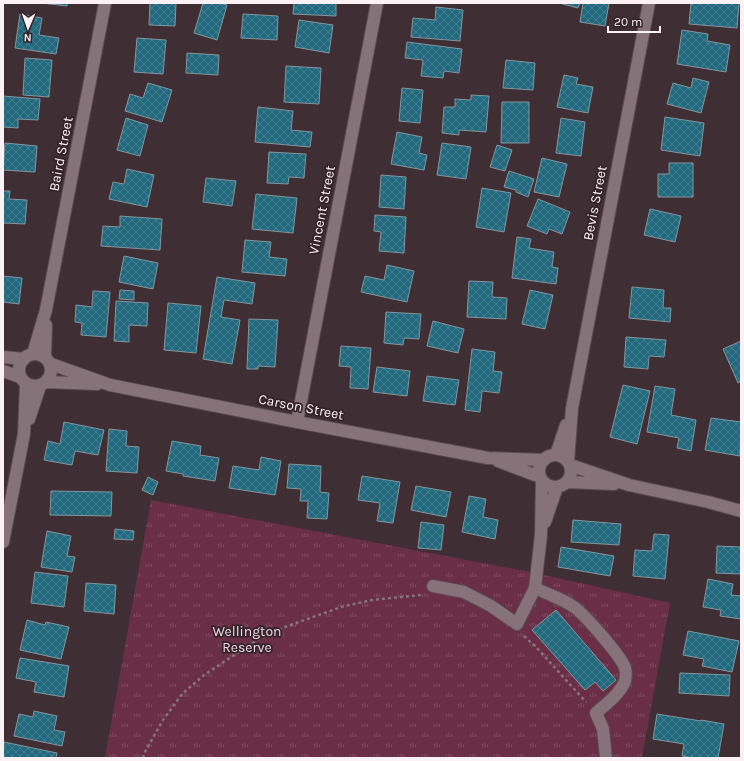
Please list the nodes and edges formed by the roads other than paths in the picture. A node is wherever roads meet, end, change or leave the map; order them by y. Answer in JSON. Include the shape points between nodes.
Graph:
{"nodes":[{"id":1,"x":105,"y":3,"type":"edge"},
{"id":2,"x":377,"y":3,"type":"edge"},
{"id":3,"x":649,"y":3,"type":"edge"},
{"id":4,"x":46,"y":310,"type":"junction"},
{"id":5,"x":28,"y":356,"type":"junction"},
{"id":6,"x":3,"y":358,"type":"edge"},
{"id":7,"x":48,"y":361,"type":"junction"},
{"id":8,"x":3,"y":371,"type":"edge"},
{"id":9,"x":23,"y":380,"type":"junction"},
{"id":10,"x":43,"y":384,"type":"junction"},
{"id":11,"x":110,"y":385,"type":"junction"},
{"id":12,"x":572,"y":408,"type":"junction"},
{"id":13,"x":297,"y":422,"type":"junction"},
{"id":14,"x":24,"y":434,"type":"junction"},
{"id":15,"x":550,"y":457,"type":"junction"},
{"id":16,"x":488,"y":458,"type":"junction"},
{"id":17,"x":569,"y":463,"type":"junction"},
{"id":18,"x":541,"y":479,"type":"junction"},
{"id":19,"x":562,"y":484,"type":"junction"},
{"id":20,"x":629,"y":485,"type":"junction"},
{"id":21,"x":741,"y":511,"type":"edge"},
{"id":22,"x":542,"y":535,"type":"junction"},
{"id":23,"x":3,"y":542,"type":"edge"},
{"id":24,"x":433,"y":586,"type":"dead end"},
{"id":25,"x":535,"y":588,"type":"junction"},
{"id":26,"x":606,"y":758,"type":"edge"}],
"edges":[{"from":1,"to":4,"type":"street","name":"Baird Street"},
{"from":2,"to":13,"type":"street","name":"Vincent Street"},
{"from":3,"to":12,"type":"street","name":"Bevis Street"},
{"from":4,"to":5,"type":"street","name":"Baird Street"},
{"from":4,"to":7,"type":"street","name":"Baird Street"},
{"from":5,"to":6,"type":"street"},
{"from":5,"to":7,"type":"street","via":[[41,355]]},
{"from":5,"to":9,"type":"street","via":[[19,367]]},
{"from":7,"to":10,"type":"street","via":[[51,374]]},
{"from":7,"to":11,"type":"street","name":"Carson Street"},
{"from":8,"to":9,"type":"street"},
{"from":9,"to":10,"type":"street","via":[[31,386]]},
{"from":9,"to":14,"type":"street"},
{"from":10,"to":11,"type":"street","name":"Carson Street"},
{"from":10,"to":14,"type":"street"},
{"from":11,"to":13,"type":"street","name":"Carson Street"},
{"from":12,"to":15,"type":"street","name":"Bevis Street"},
{"from":12,"to":17,"type":"street","name":"Bevis Street"},
{"from":13,"to":16,"type":"street","name":"Carson Street"},
{"from":14,"to":23,"type":"street"},
{"from":15,"to":16,"type":"street","name":"Carson Street"},
{"from":15,"to":17,"type":"street","via":[[560,456]]},
{"from":15,"to":18,"type":"street","via":[[540,468]]},
{"from":16,"to":18,"type":"street","name":"Carson Street"},
{"from":17,"to":19,"type":"street","via":[[571,474]]},
{"from":17,"to":20,"type":"street"},
{"from":18,"to":19,"type":"street","via":[[551,487]]},
{"from":18,"to":22,"type":"street"},
{"from":19,"to":20,"type":"street"},
{"from":19,"to":22,"type":"street"},
{"from":20,"to":21,"type":"street"},
{"from":22,"to":25,"type":"street"},
{"from":24,"to":25,"type":"street","via":[[464,592],[517,624]]},
{"from":25,"to":26,"type":"street","via":[[582,613],[619,656],[626,670],[625,681],[620,689],[596,713],[603,729]]}]}
